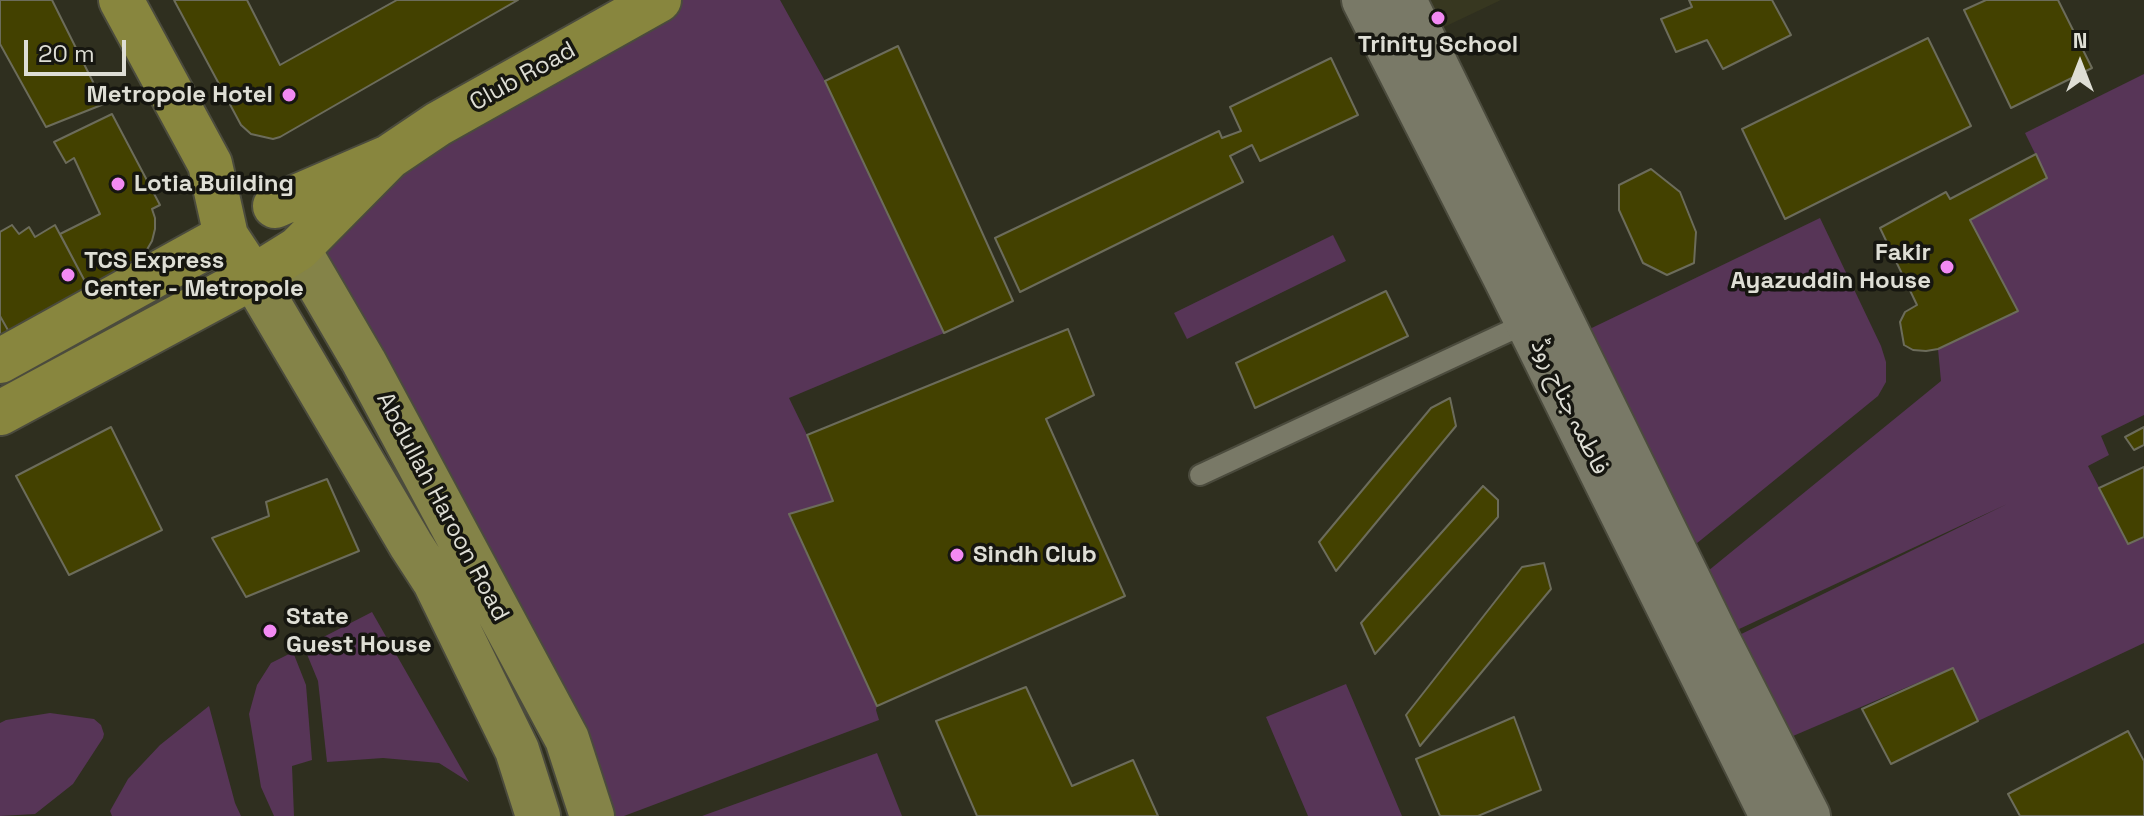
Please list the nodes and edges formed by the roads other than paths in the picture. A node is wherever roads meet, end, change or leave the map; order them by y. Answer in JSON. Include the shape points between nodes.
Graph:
{"nodes":[{"id":1,"x":121,"y":0,"type":"edge"},
{"id":2,"x":659,"y":0,"type":"edge"},
{"id":3,"x":1364,"y":0,"type":"edge"},
{"id":4,"x":1404,"y":0,"type":"edge"},
{"id":5,"x":389,"y":157,"type":"junction"},
{"id":6,"x":210,"y":164,"type":"junction"},
{"id":7,"x":275,"y":206,"type":"junction"},
{"id":8,"x":226,"y":236,"type":"junction"},
{"id":9,"x":298,"y":249,"type":"junction"},
{"id":10,"x":253,"y":277,"type":"junction"},
{"id":11,"x":1542,"y":316,"type":"junction"},
{"id":12,"x":0,"y":361,"type":"edge"},
{"id":13,"x":0,"y":413,"type":"edge"},
{"id":14,"x":1200,"y":475,"type":"dead end"},
{"id":15,"x":461,"y":543,"type":"junction"},
{"id":16,"x":422,"y":563,"type":"junction"},
{"id":17,"x":538,"y":816,"type":"edge"},
{"id":18,"x":592,"y":816,"type":"edge"},
{"id":19,"x":1772,"y":816,"type":"edge"},
{"id":20,"x":1808,"y":816,"type":"edge"}],
"edges":[{"from":1,"to":6,"type":"highway"},
{"from":2,"to":5,"type":"highway","name":"Club Road"},
{"from":3,"to":11,"type":"main road","name":"فاطمہ جناح روڈ"},
{"from":4,"to":11,"type":"main road","name":"فاطمہ جناح روڈ"},
{"from":5,"to":7,"type":"highway"},
{"from":5,"to":9,"type":"highway"},
{"from":6,"to":7,"type":"highway"},
{"from":6,"to":8,"type":"highway"},
{"from":7,"to":9,"type":"highway","name":"Abdullah Haroon Road"},
{"from":8,"to":10,"type":"highway","name":"Abdullah Haroon Road"},
{"from":8,"to":12,"type":"highway"},
{"from":9,"to":10,"type":"highway"},
{"from":9,"to":15,"type":"main road","name":"Abdullah Haroon Road"},
{"from":10,"to":13,"type":"highway"},
{"from":10,"to":16,"type":"main road","name":"Abdullah Haroon Road"},
{"from":11,"to":14,"type":"lane"},
{"from":11,"to":19,"type":"main road","name":"فاطمہ جناح روڈ"},
{"from":11,"to":20,"type":"main road","name":"فاطمہ جناح روڈ"},
{"from":15,"to":16,"type":"main road"},
{"from":15,"to":18,"type":"main road","name":"Abdullah Haroon Road","via":[[567,739]]},
{"from":16,"to":17,"type":"main road","name":"Abdullah Haroon Road","via":[[517,750]]}]}
